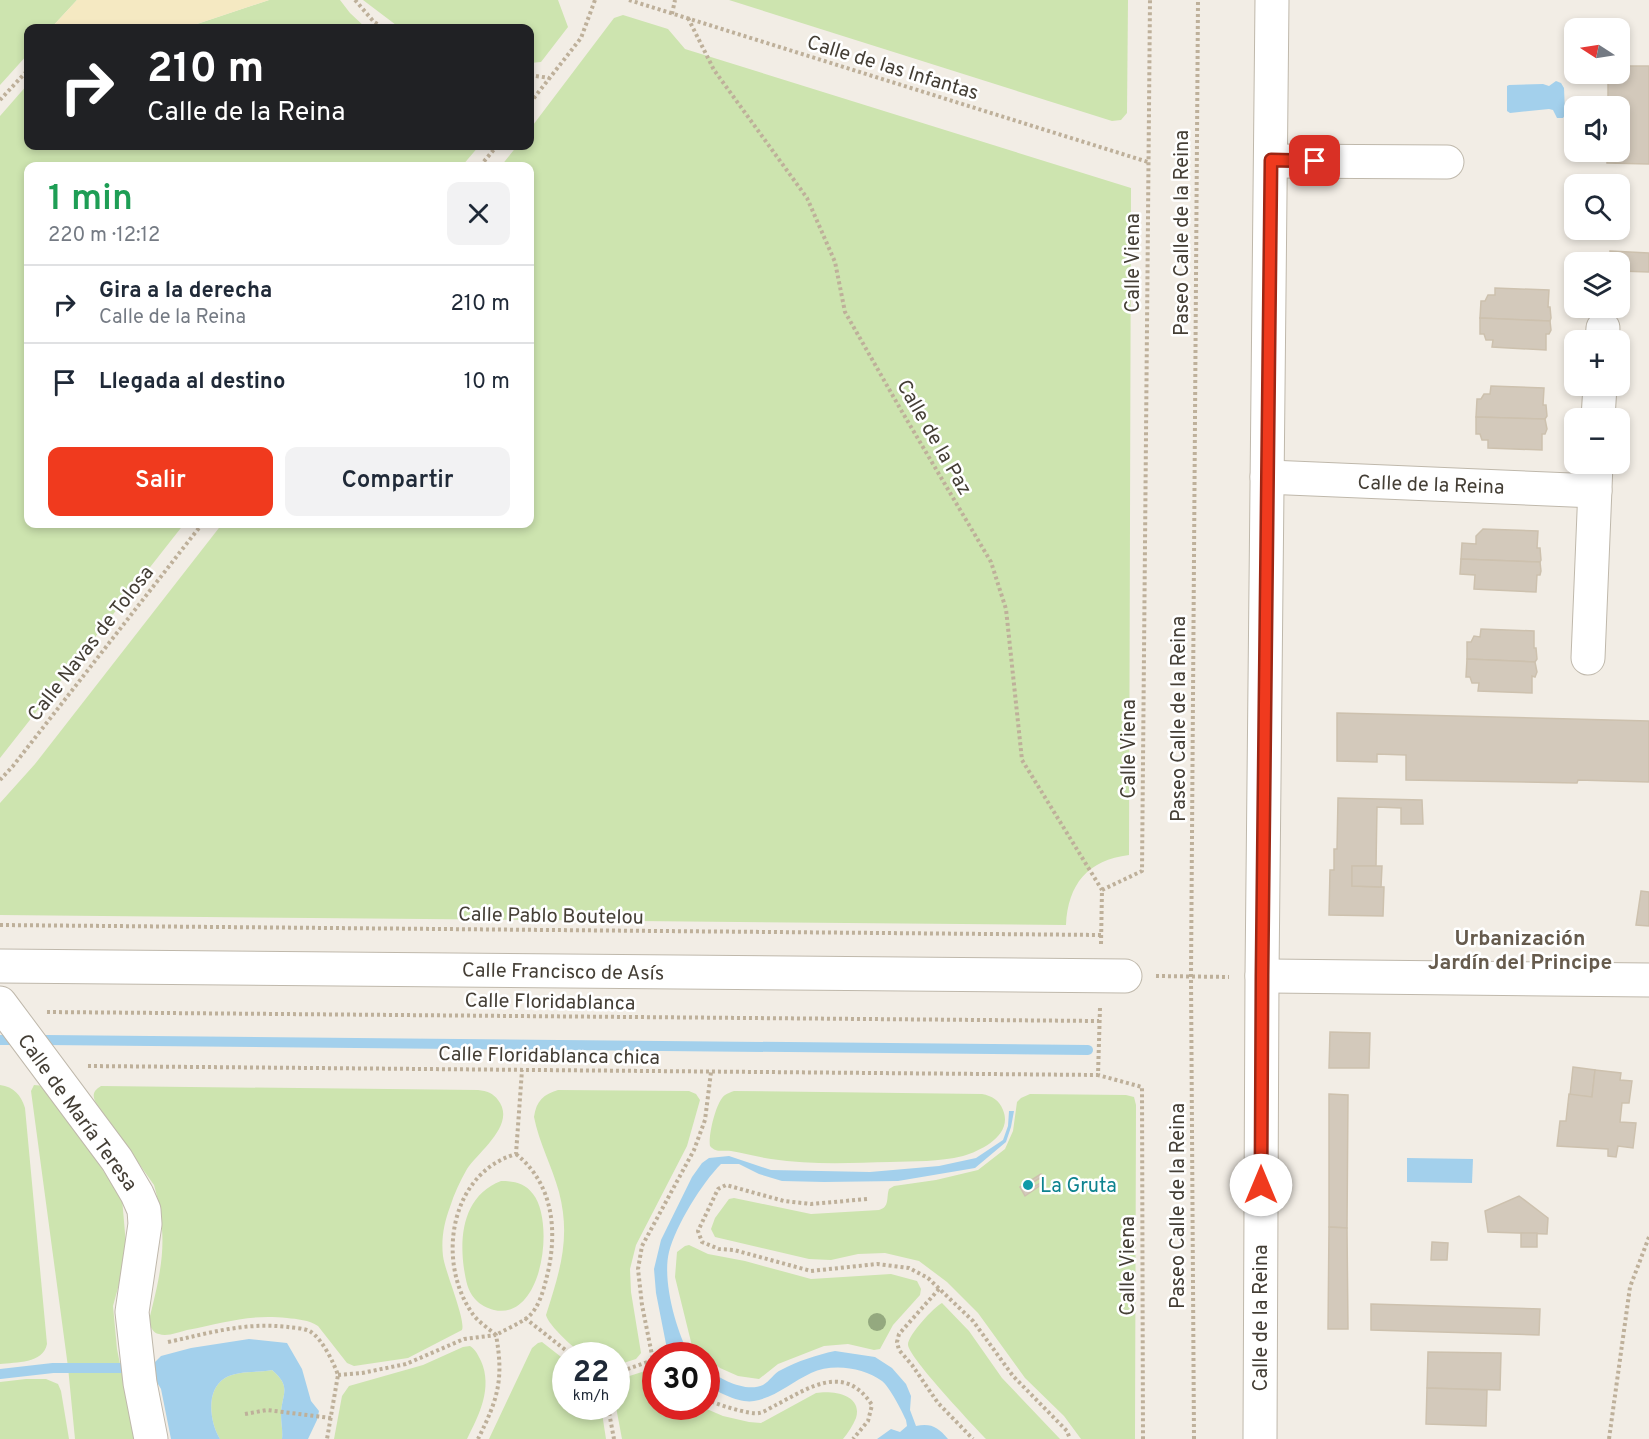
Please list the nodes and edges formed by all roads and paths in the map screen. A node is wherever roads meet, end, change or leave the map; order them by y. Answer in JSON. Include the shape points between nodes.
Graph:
{"nodes":[{"id":1,"x":355,"y":0,"type":"edge"},
{"id":2,"x":595,"y":0,"type":"edge"},
{"id":3,"x":629,"y":0,"type":"edge"},
{"id":4,"x":675,"y":0,"type":"edge"},
{"id":5,"x":1150,"y":0,"type":"edge"},
{"id":6,"x":1198,"y":0,"type":"edge"},
{"id":7,"x":1272,"y":0,"type":"edge"},
{"id":8,"x":672,"y":14,"type":"junction"},
{"id":9,"x":688,"y":18,"type":"junction"},
{"id":10,"x":377,"y":24,"type":"edge"},
{"id":11,"x":24,"y":74,"type":"edge"},
{"id":12,"x":534,"y":76,"type":"edge"},
{"id":13,"x":549,"y":78,"type":"junction"},
{"id":14,"x":534,"y":98,"type":"edge"},
{"id":15,"x":0,"y":100,"type":"edge"},
{"id":16,"x":493,"y":150,"type":"edge"},
{"id":17,"x":1271,"y":160,"type":"junction"},
{"id":18,"x":483,"y":162,"type":"edge"},
{"id":19,"x":1148,"y":162,"type":"junction"},
{"id":20,"x":1447,"y":162,"type":"dead end"},
{"id":21,"x":1267,"y":477,"type":"junction"},
{"id":22,"x":1596,"y":477,"type":"edge"},
{"id":23,"x":199,"y":528,"type":"edge"},
{"id":24,"x":1588,"y":658,"type":"dead end"},
{"id":25,"x":0,"y":780,"type":"edge"},
{"id":26,"x":1102,"y":890,"type":"junction"},
{"id":27,"x":0,"y":925,"type":"edge"},
{"id":28,"x":1101,"y":935,"type":"junction"},
{"id":29,"x":0,"y":966,"type":"edge"},
{"id":30,"x":1113,"y":976,"type":"junction"},
{"id":31,"x":1191,"y":976,"type":"junction"},
{"id":32,"x":1249,"y":977,"type":"junction"},
{"id":33,"x":1649,"y":980,"type":"edge"},
{"id":34,"x":3,"y":1007,"type":"edge"},
{"id":35,"x":1099,"y":1021,"type":"junction"},
{"id":36,"x":46,"y":1065,"type":"junction"},
{"id":37,"x":522,"y":1070,"type":"junction"},
{"id":38,"x":711,"y":1072,"type":"junction"},
{"id":39,"x":1098,"y":1075,"type":"junction"},
{"id":40,"x":516,"y":1154,"type":"junction"},
{"id":41,"x":867,"y":1199,"type":"dead end"},
{"id":42,"x":1649,"y":1237,"type":"edge"},
{"id":43,"x":939,"y":1289,"type":"junction"},
{"id":44,"x":525,"y":1318,"type":"junction"},
{"id":45,"x":496,"y":1335,"type":"junction"},
{"id":46,"x":555,"y":1342,"type":"edge"},
{"id":47,"x":650,"y":1342,"type":"edge"},
{"id":48,"x":136,"y":1352,"type":"junction"},
{"id":49,"x":338,"y":1376,"type":"junction"},
{"id":50,"x":720,"y":1405,"type":"edge"},
{"id":51,"x":245,"y":1414,"type":"dead end"},
{"id":52,"x":332,"y":1419,"type":"junction"},
{"id":53,"x":610,"y":1420,"type":"edge"},
{"id":54,"x":151,"y":1439,"type":"edge"},
{"id":55,"x":327,"y":1439,"type":"edge"},
{"id":56,"x":478,"y":1439,"type":"edge"},
{"id":57,"x":614,"y":1439,"type":"edge"},
{"id":58,"x":853,"y":1439,"type":"edge"},
{"id":59,"x":973,"y":1439,"type":"edge"},
{"id":60,"x":1070,"y":1439,"type":"edge"},
{"id":61,"x":1143,"y":1439,"type":"edge"},
{"id":62,"x":1194,"y":1439,"type":"edge"},
{"id":63,"x":1260,"y":1439,"type":"edge"},
{"id":64,"x":1609,"y":1439,"type":"edge"}],
"edges":[{"from":1,"to":10,"type":"path"},
{"from":2,"to":13,"type":"path","via":[[580,38]]},
{"from":3,"to":8,"type":"path","name":"Calle de las Infantas"},
{"from":4,"to":8,"type":"path"},
{"from":5,"to":19,"type":"path","name":"Calle Viena"},
{"from":6,"to":31,"type":"path","name":"Paseo Calle de la Reina"},
{"from":7,"to":17,"type":"street","name":"Calle de la Reina"},
{"from":8,"to":9,"type":"path","name":"Calle de las Infantas"},
{"from":9,"to":19,"type":"path","name":"Calle de las Infantas"},
{"from":9,"to":26,"type":"path","name":"Calle de la Paz","via":[[714,70],[807,198],[836,262],[845,312],[991,562],[1006,609],[1022,760]]},
{"from":11,"to":15,"type":"path"},
{"from":12,"to":13,"type":"path"},
{"from":13,"to":14,"type":"path"},
{"from":16,"to":18,"type":"path"},
{"from":17,"to":20,"type":"street"},
{"from":17,"to":21,"type":"street","name":"Calle de la Reina"},
{"from":19,"to":26,"type":"path","name":"Calle Viena","via":[[1143,871]]},
{"from":21,"to":22,"type":"street","name":"Calle de la Reina"},
{"from":21,"to":32,"type":"street","name":"Calle de la Reina"},
{"from":22,"to":24,"type":"street","name":"Calle de la Reina"},
{"from":23,"to":25,"type":"path","name":"Calle Navas de Tolosa"},
{"from":26,"to":28,"type":"path"},
{"from":27,"to":28,"type":"path","name":"Calle Pablo Boutelou"},
{"from":28,"to":30,"type":"path"},
{"from":29,"to":30,"type":"street","name":"Calle Francisco de Asís"},
{"from":30,"to":31,"type":"path"},
{"from":30,"to":35,"type":"path"},
{"from":31,"to":32,"type":"path"},
{"from":31,"to":62,"type":"path","name":"Paseo Calle de la Reina"},
{"from":32,"to":33,"type":"street"},
{"from":32,"to":63,"type":"street","name":"Calle de la Reina"},
{"from":34,"to":35,"type":"path","name":"Calle Floridablanca"},
{"from":34,"to":36,"type":"street","name":"Calle de María Teresa"},
{"from":35,"to":39,"type":"path"},
{"from":36,"to":37,"type":"path","name":"Calle Floridablanca chica"},
{"from":36,"to":48,"type":"street","name":"Calle de María Teresa","via":[[117,1160],[144,1210],[132,1312]]},
{"from":37,"to":38,"type":"path","name":"Calle Floridablanca chica"},
{"from":37,"to":40,"type":"path"},
{"from":38,"to":39,"type":"path","name":"Calle Floridablanca chica"},
{"from":38,"to":47,"type":"path","via":[[705,1120],[694,1150],[642,1246],[638,1269]]},
{"from":39,"to":61,"type":"path","name":"Calle Viena","via":[[1142,1087]]},
{"from":40,"to":44,"type":"path","via":[[541,1184],[550,1205],[553,1227],[544,1289],[535,1309]]},
{"from":40,"to":45,"type":"path","via":[[498,1162],[472,1185],[456,1218],[452,1243],[464,1299],[473,1315]]},
{"from":41,"to":43,"type":"path","via":[[811,1204],[726,1185],[718,1189],[698,1231],[702,1242],[719,1249],[811,1271],[877,1264],[909,1268]]},
{"from":42,"to":64,"type":"path","via":[[1630,1287]]},
{"from":43,"to":59,"type":"path","via":[[899,1334],[898,1350],[938,1403]]},
{"from":43,"to":60,"type":"path","via":[[974,1321],[1013,1377],[1067,1431]]},
{"from":44,"to":45,"type":"path"},
{"from":44,"to":46,"type":"path"},
{"from":45,"to":49,"type":"path","via":[[464,1339],[406,1364]]},
{"from":45,"to":56,"type":"path","via":[[500,1382]]},
{"from":48,"to":49,"type":"path","via":[[240,1326],[275,1325],[310,1331]]},
{"from":48,"to":54,"type":"street","name":"Calle de María Teresa"},
{"from":49,"to":52,"type":"path"},
{"from":50,"to":58,"type":"path","via":[[759,1413],[818,1383],[841,1383],[856,1387],[872,1405],[868,1421]]},
{"from":51,"to":52,"type":"path","via":[[267,1410]]},
{"from":52,"to":55,"type":"path"},
{"from":53,"to":57,"type":"path"}]}
